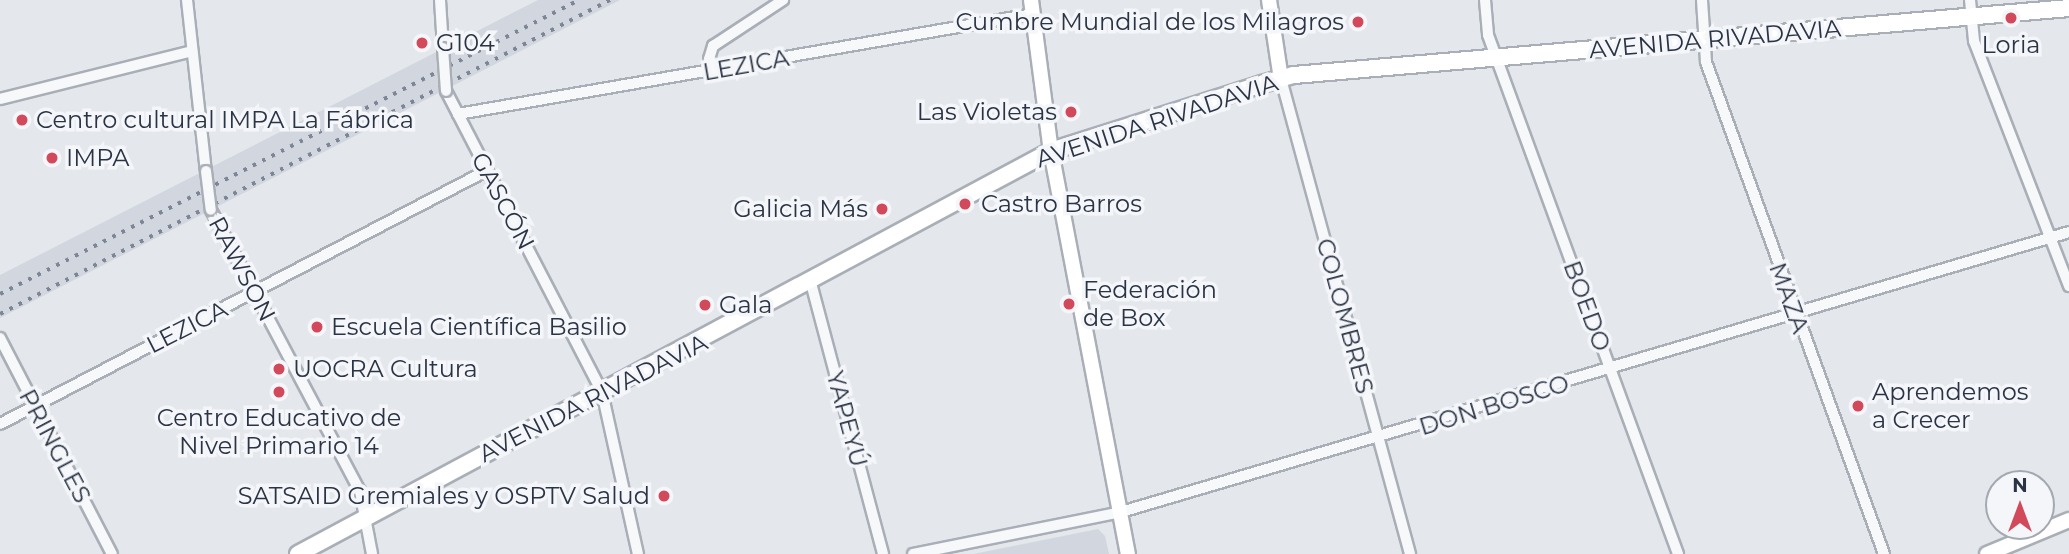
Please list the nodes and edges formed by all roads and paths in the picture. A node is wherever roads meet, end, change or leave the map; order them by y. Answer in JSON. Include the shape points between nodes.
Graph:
{"nodes":[{"id":1,"x":187,"y":0,"type":"edge"},
{"id":2,"x":440,"y":0,"type":"edge"},
{"id":3,"x":783,"y":0,"type":"edge"},
{"id":4,"x":1269,"y":0,"type":"edge"},
{"id":5,"x":1485,"y":0,"type":"edge"},
{"id":6,"x":1702,"y":0,"type":"edge"},
{"id":7,"x":1032,"y":7,"type":"edge"},
{"id":8,"x":1971,"y":8,"type":"edge"},
{"id":9,"x":2069,"y":8,"type":"edge"},
{"id":10,"x":1704,"y":40,"type":"junction"},
{"id":11,"x":192,"y":51,"type":"junction"},
{"id":12,"x":1497,"y":58,"type":"junction"},
{"id":13,"x":718,"y":70,"type":"junction"},
{"id":14,"x":1281,"y":79,"type":"junction"},
{"id":15,"x":0,"y":99,"type":"edge"},
{"id":16,"x":458,"y":114,"type":"junction"},
{"id":17,"x":1051,"y":151,"type":"junction"},
{"id":18,"x":486,"y":171,"type":"junction"},
{"id":19,"x":2069,"y":232,"type":"edge"},
{"id":20,"x":2051,"y":238,"type":"junction"},
{"id":21,"x":811,"y":283,"type":"junction"},
{"id":22,"x":2069,"y":286,"type":"edge"},
{"id":23,"x":254,"y":292,"type":"junction"},
{"id":24,"x":1795,"y":314,"type":"junction"},
{"id":25,"x":0,"y":338,"type":"edge"},
{"id":26,"x":1611,"y":370,"type":"junction"},
{"id":27,"x":602,"y":392,"type":"junction"},
{"id":28,"x":33,"y":407,"type":"junction"},
{"id":29,"x":0,"y":424,"type":"edge"},
{"id":30,"x":1378,"y":440,"type":"junction"},
{"id":31,"x":1121,"y":512,"type":"junction"},
{"id":32,"x":365,"y":518,"type":"junction"},
{"id":33,"x":2069,"y":520,"type":"edge"},
{"id":34,"x":1994,"y":553,"type":"edge"},
{"id":35,"x":112,"y":554,"type":"edge"},
{"id":36,"x":298,"y":554,"type":"edge"},
{"id":37,"x":372,"y":554,"type":"edge"},
{"id":38,"x":638,"y":554,"type":"edge"},
{"id":39,"x":883,"y":554,"type":"edge"},
{"id":40,"x":914,"y":554,"type":"edge"},
{"id":41,"x":1128,"y":554,"type":"edge"},
{"id":42,"x":1410,"y":554,"type":"edge"},
{"id":43,"x":1678,"y":554,"type":"edge"},
{"id":44,"x":1884,"y":554,"type":"edge"}],
"edges":[{"from":1,"to":11,"type":"street","name":"RAWSON"},
{"from":2,"to":16,"type":"street","name":"GASCÓN","bridge":true,"via":[[446,91]]},
{"from":3,"to":13,"type":"street","via":[[713,46],[709,59]]},
{"from":4,"to":14,"type":"main road"},
{"from":5,"to":12,"type":"street","name":"BOEDO","via":[[1488,35]]},
{"from":6,"to":10,"type":"street","name":"MAZA"},
{"from":7,"to":13,"type":"street","name":"LEZICA"},
{"from":7,"to":17,"type":"main road"},
{"from":8,"to":9,"type":"main road","name":"AVENIDA RIVADAVIA"},
{"from":8,"to":10,"type":"main road","name":"AVENIDA RIVADAVIA"},
{"from":8,"to":20,"type":"street","via":[[1974,41]]},
{"from":10,"to":12,"type":"main road","name":"AVENIDA RIVADAVIA"},
{"from":10,"to":24,"type":"street","name":"MAZA","via":[[1706,62]]},
{"from":11,"to":15,"type":"street"},
{"from":11,"to":23,"type":"street","name":"RAWSON","bridge":true,"via":[[211,210]]},
{"from":12,"to":14,"type":"main road","name":"AVENIDA RIVADAVIA"},
{"from":12,"to":26,"type":"street","name":"BOEDO"},
{"from":13,"to":16,"type":"street","name":"LEZICA"},
{"from":14,"to":17,"type":"main road","name":"AVENIDA RIVADAVIA"},
{"from":14,"to":30,"type":"street","name":"COLOMBRES"},
{"from":16,"to":18,"type":"street","name":"GASCÓN"},
{"from":17,"to":21,"type":"main road","name":"AVENIDA RIVADAVIA"},
{"from":17,"to":31,"type":"main road"},
{"from":18,"to":23,"type":"street","name":"LEZICA"},
{"from":18,"to":27,"type":"street","name":"GASCÓN"},
{"from":19,"to":20,"type":"street","name":"DON BOSCO"},
{"from":20,"to":22,"type":"street"},
{"from":20,"to":24,"type":"street","name":"DON BOSCO"},
{"from":21,"to":27,"type":"main road","name":"AVENIDA RIVADAVIA"},
{"from":21,"to":39,"type":"street","name":"YAPEYÚ"},
{"from":23,"to":28,"type":"street","name":"LEZICA"},
{"from":23,"to":32,"type":"street","name":"RAWSON","via":[[360,491]]},
{"from":24,"to":26,"type":"street","name":"DON BOSCO"},
{"from":24,"to":44,"type":"street","name":"MAZA"},
{"from":25,"to":28,"type":"street","name":"PRINGLES"},
{"from":26,"to":30,"type":"street","name":"DON BOSCO"},
{"from":26,"to":43,"type":"street","name":"BOEDO"},
{"from":27,"to":32,"type":"main road","name":"AVENIDA RIVADAVIA"},
{"from":27,"to":38,"type":"street","name":"GASCÓN"},
{"from":28,"to":29,"type":"street","name":"LEZICA"},
{"from":28,"to":35,"type":"street","name":"PRINGLES"},
{"from":30,"to":31,"type":"street","name":"DON BOSCO"},
{"from":30,"to":42,"type":"street","name":"COLOMBRES"},
{"from":31,"to":40,"type":"street","name":"DON BOSCO"},
{"from":31,"to":41,"type":"main road"},
{"from":32,"to":36,"type":"main road","name":"AVENIDA RIVADAVIA"},
{"from":32,"to":37,"type":"street","name":"RAWSON"},
{"from":33,"to":34,"type":"main road"}]}
